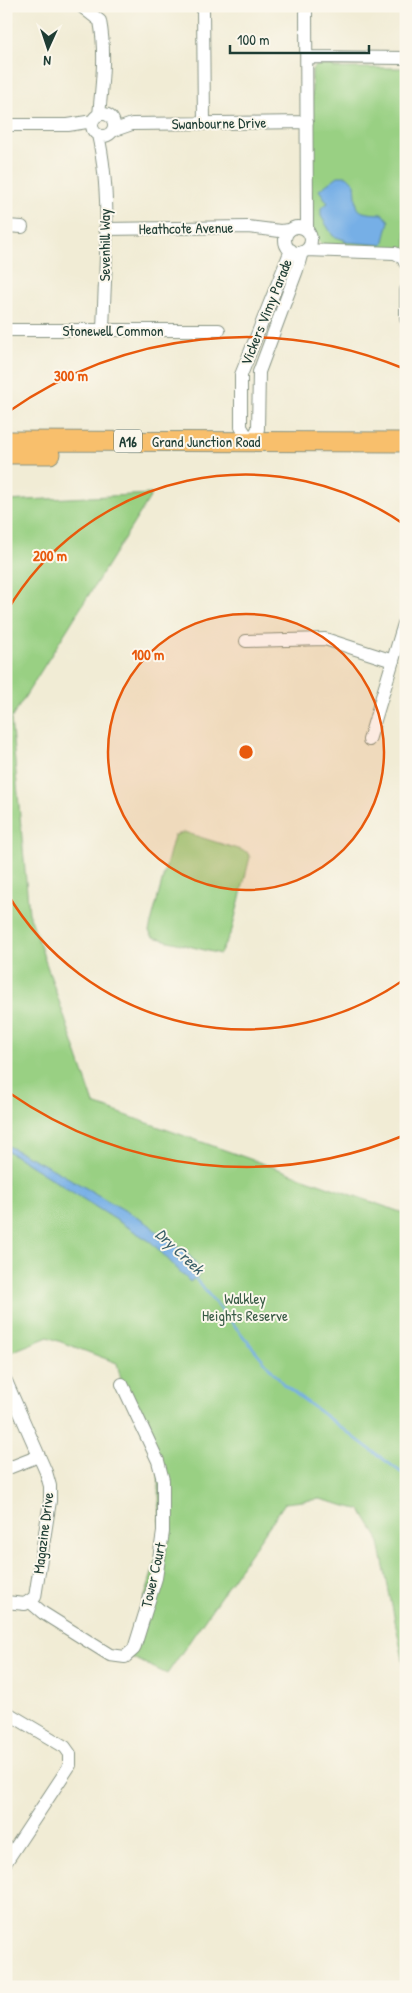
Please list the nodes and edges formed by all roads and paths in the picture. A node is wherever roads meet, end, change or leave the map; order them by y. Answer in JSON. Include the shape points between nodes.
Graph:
{"nodes":[{"id":1,"x":81,"y":6,"type":"edge"},
{"id":2,"x":202,"y":6,"type":"edge"},
{"id":3,"x":306,"y":6,"type":"edge"},
{"id":4,"x":307,"y":57,"type":"junction"},
{"id":5,"x":406,"y":58,"type":"edge"},
{"id":6,"x":307,"y":122,"type":"junction"},
{"id":7,"x":204,"y":124,"type":"junction"},
{"id":8,"x":6,"y":125,"type":"edge"},
{"id":9,"x":103,"y":125,"type":"junction"},
{"id":10,"x":6,"y":226,"type":"edge"},
{"id":11,"x":22,"y":227,"type":"dead end"},
{"id":12,"x":105,"y":228,"type":"junction"},
{"id":13,"x":266,"y":230,"type":"junction"},
{"id":14,"x":301,"y":231,"type":"junction"},
{"id":15,"x":296,"y":249,"type":"junction"},
{"id":16,"x":332,"y":250,"type":"junction"},
{"id":17,"x":406,"y":264,"type":"edge"},
{"id":18,"x":406,"y":290,"type":"edge"},
{"id":19,"x":406,"y":318,"type":"edge"},
{"id":20,"x":6,"y":330,"type":"edge"},
{"id":21,"x":103,"y":330,"type":"junction"},
{"id":22,"x":219,"y":330,"type":"dead end"},
{"id":23,"x":6,"y":441,"type":"edge"},
{"id":24,"x":406,"y":442,"type":"edge"},
{"id":25,"x":250,"y":448,"type":"junction"},
{"id":26,"x":6,"y":454,"type":"edge"},
{"id":27,"x":406,"y":455,"type":"edge"},
{"id":28,"x":406,"y":617,"type":"edge"},
{"id":29,"x":246,"y":641,"type":"dead end"},
{"id":30,"x":393,"y":661,"type":"junction"},
{"id":31,"x":369,"y":740,"type":"dead end"},
{"id":32,"x":6,"y":1382,"type":"edge"},
{"id":33,"x":122,"y":1384,"type":"dead end"},
{"id":34,"x":39,"y":1456,"type":"junction"},
{"id":35,"x":6,"y":1469,"type":"edge"},
{"id":36,"x":6,"y":1602,"type":"edge"},
{"id":37,"x":30,"y":1602,"type":"junction"},
{"id":38,"x":6,"y":1712,"type":"edge"},
{"id":39,"x":6,"y":1862,"type":"edge"}],
"edges":[{"from":1,"to":9,"type":"street","name":"Sevenhill Way","via":[[100,22],[103,38]]},
{"from":2,"to":7,"type":"street"},
{"from":3,"to":4,"type":"street"},
{"from":4,"to":5,"type":"street"},
{"from":4,"to":6,"type":"street"},
{"from":6,"to":7,"type":"street","name":"Swanbourne Drive"},
{"from":6,"to":14,"type":"street","via":[[306,208]]},
{"from":7,"to":9,"type":"street","name":"Swanbourne Drive"},
{"from":8,"to":9,"type":"street","name":"Swanbourne Drive"},
{"from":9,"to":12,"type":"street","name":"Sevenhill Way"},
{"from":10,"to":11,"type":"street"},
{"from":12,"to":13,"type":"street","name":"Heathcote Avenue","via":[[248,227]]},
{"from":12,"to":21,"type":"street","name":"Sevenhill Way"},
{"from":13,"to":14,"type":"street","name":"Heathcote Avenue"},
{"from":13,"to":15,"type":"street","name":"Heathcote Avenue"},
{"from":14,"to":15,"type":"street","via":[[286,236]]},
{"from":14,"to":15,"type":"street","via":[[311,244]]},
{"from":14,"to":16,"type":"street"},
{"from":15,"to":16,"type":"street"},
{"from":15,"to":25,"type":"street","name":"Vickers Vimy Parade","via":[[297,270],[259,372],[258,429]]},
{"from":15,"to":25,"type":"street","name":"Vickers Vimy Parade","via":[[241,375],[241,427]]},
{"from":16,"to":17,"type":"street","via":[[395,253]]},
{"from":18,"to":19,"type":"street"},
{"from":20,"to":21,"type":"street","name":"Stonewell Common"},
{"from":21,"to":22,"type":"street","name":"Stonewell Common"},
{"from":23,"to":25,"type":"highway","name":"Grand Junction Road","number":"A16"},
{"from":24,"to":25,"type":"highway","name":"Grand Junction Road","number":"A16"},
{"from":25,"to":26,"type":"highway","name":"Grand Junction Road","number":"A16"},
{"from":25,"to":27,"type":"highway","name":"Grand Junction Road","number":"A16"},
{"from":28,"to":30,"type":"street"},
{"from":29,"to":30,"type":"street","via":[[325,639]]},
{"from":30,"to":31,"type":"street"},
{"from":32,"to":34,"type":"street","name":"Magazine Drive"},
{"from":33,"to":37,"type":"street","name":"Tower Court","via":[[158,1461],[163,1480],[163,1532],[156,1578],[134,1649],[125,1656],[110,1655]]},
{"from":34,"to":35,"type":"street"},
{"from":34,"to":37,"type":"street","name":"Magazine Drive","via":[[48,1478],[50,1501],[35,1596]]},
{"from":36,"to":37,"type":"street"},
{"from":38,"to":39,"type":"street","via":[[65,1747],[70,1754],[70,1766]]}]}
